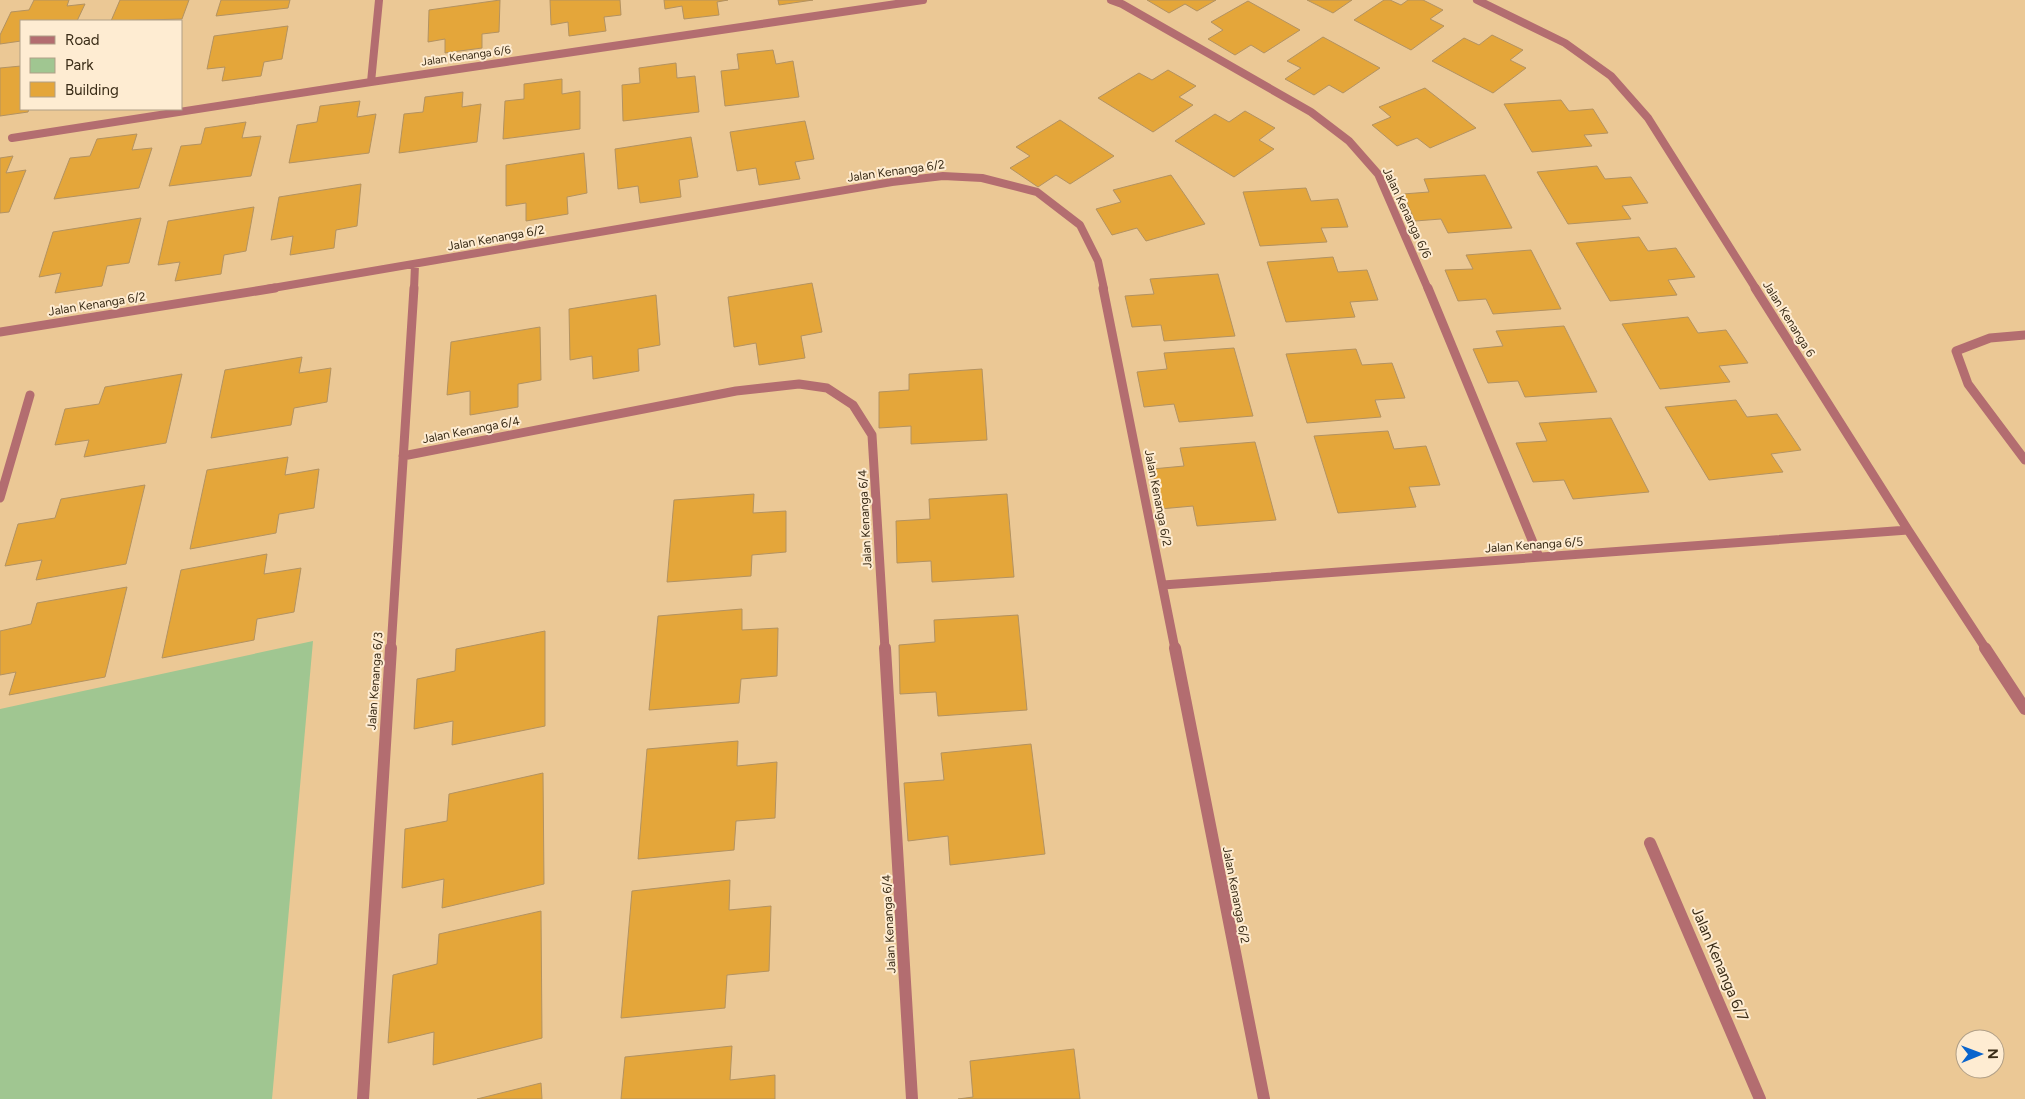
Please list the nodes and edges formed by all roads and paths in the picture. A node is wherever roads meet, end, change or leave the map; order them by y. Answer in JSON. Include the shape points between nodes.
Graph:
{"nodes":[{"id":1,"x":379,"y":0,"type":"edge"},
{"id":2,"x":923,"y":0,"type":"edge"},
{"id":3,"x":1111,"y":0,"type":"edge"},
{"id":4,"x":1477,"y":0,"type":"edge"},
{"id":5,"x":371,"y":82,"type":"junction"},
{"id":6,"x":12,"y":138,"type":"dead end"},
{"id":7,"x":415,"y":265,"type":"junction"},
{"id":8,"x":0,"y":332,"type":"edge"},
{"id":9,"x":2025,"y":335,"type":"edge"},
{"id":10,"x":30,"y":395,"type":"dead end"},
{"id":11,"x":403,"y":456,"type":"junction"},
{"id":12,"x":2025,"y":460,"type":"edge"},
{"id":13,"x":0,"y":498,"type":"edge"},
{"id":14,"x":1908,"y":530,"type":"junction"},
{"id":15,"x":1539,"y":557,"type":"junction"},
{"id":16,"x":1163,"y":586,"type":"junction"},
{"id":17,"x":2025,"y":709,"type":"edge"},
{"id":18,"x":1650,"y":843,"type":"dead end"},
{"id":19,"x":362,"y":1099,"type":"edge"},
{"id":20,"x":912,"y":1099,"type":"edge"},
{"id":21,"x":1264,"y":1099,"type":"edge"},
{"id":22,"x":1760,"y":1099,"type":"edge"}],
"edges":[{"from":1,"to":5,"type":"street"},
{"from":2,"to":5,"type":"street","name":"Jalan Kenanga 6/6"},
{"from":3,"to":15,"type":"street","name":"Jalan Kenanga 6/6","via":[[1312,112],[1350,141],[1378,174]]},
{"from":4,"to":14,"type":"street","name":"Jalan Kenanga 6","via":[[1564,43],[1611,76],[1648,118]]},
{"from":5,"to":6,"type":"street","name":"Jalan Kenanga 6/6"},
{"from":7,"to":8,"type":"street","name":"Jalan Kenanga 6/2"},
{"from":7,"to":11,"type":"street","name":"Jalan Kenanga 6/3"},
{"from":7,"to":16,"type":"street","name":"Jalan Kenanga 6/2","via":[[934,177],[982,178],[1037,192],[1080,225],[1098,262]]},
{"from":9,"to":12,"type":"street","via":[[1990,338],[1956,351],[1968,384]]},
{"from":10,"to":13,"type":"street"},
{"from":11,"to":19,"type":"street","name":"Jalan Kenanga 6/3"},
{"from":11,"to":20,"type":"street","name":"Jalan Kenanga 6/4","via":[[736,391],[799,384],[827,388],[853,404],[872,434]]},
{"from":14,"to":15,"type":"street","name":"Jalan Kenanga 6/5"},
{"from":14,"to":17,"type":"street","name":"Jalan Kenanga 6"},
{"from":15,"to":16,"type":"street","name":"Jalan Kenanga 6/5"},
{"from":16,"to":21,"type":"street","name":"Jalan Kenanga 6/2"},
{"from":18,"to":22,"type":"street","name":"Jalan Kenanga 6/7"}]}
